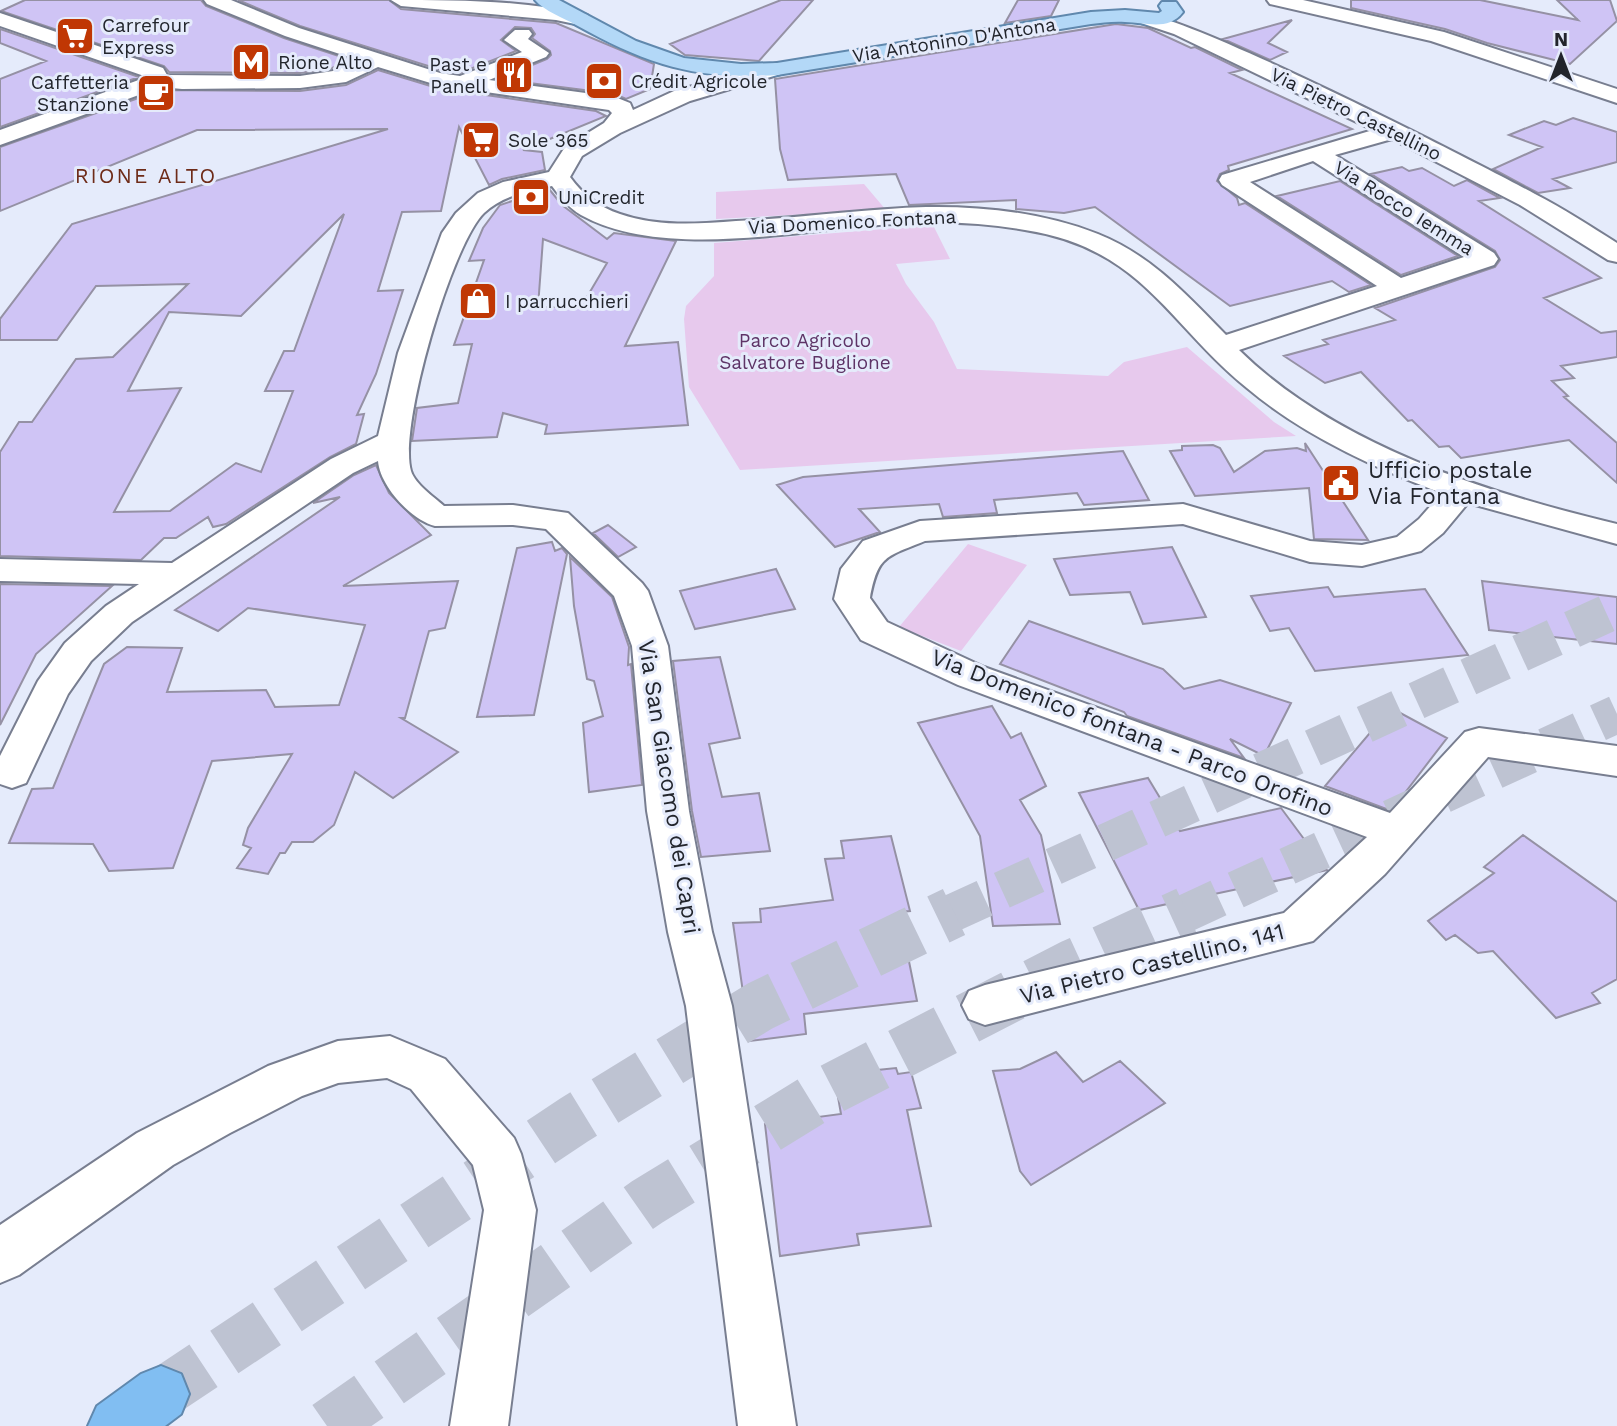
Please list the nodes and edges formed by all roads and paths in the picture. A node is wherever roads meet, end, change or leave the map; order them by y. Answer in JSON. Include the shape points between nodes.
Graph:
{"nodes":[{"id":1,"x":6,"y":0,"type":"edge"},
{"id":2,"x":214,"y":0,"type":"edge"},
{"id":3,"x":401,"y":0,"type":"edge"},
{"id":4,"x":545,"y":0,"type":"edge"},
{"id":5,"x":1277,"y":0,"type":"edge"},
{"id":6,"x":0,"y":3,"type":"edge"},
{"id":7,"x":1159,"y":15,"type":"joint"},
{"id":8,"x":0,"y":19,"type":"edge"},
{"id":9,"x":580,"y":19,"type":"junction"},
{"id":10,"x":522,"y":33,"type":"dead end"},
{"id":11,"x":377,"y":59,"type":"junction"},
{"id":12,"x":777,"y":69,"type":"junction"},
{"id":13,"x":159,"y":80,"type":"junction"},
{"id":14,"x":461,"y":83,"type":"junction"},
{"id":15,"x":1617,"y":96,"type":"edge"},
{"id":16,"x":0,"y":115,"type":"edge"},
{"id":17,"x":29,"y":127,"type":"junction"},
{"id":18,"x":612,"y":128,"type":"junction"},
{"id":19,"x":1394,"y":131,"type":"junction"},
{"id":20,"x":0,"y":138,"type":"edge"},
{"id":21,"x":1316,"y":153,"type":"junction"},
{"id":22,"x":558,"y":177,"type":"junction"},
{"id":23,"x":1529,"y":200,"type":"junction"},
{"id":24,"x":1617,"y":243,"type":"edge"},
{"id":25,"x":1617,"y":254,"type":"edge"},
{"id":26,"x":1617,"y":266,"type":"edge"},
{"id":27,"x":1398,"y":288,"type":"junction"},
{"id":28,"x":1219,"y":347,"type":"junction"},
{"id":29,"x":394,"y":459,"type":"junction"},
{"id":30,"x":1461,"y":490,"type":"junction"},
{"id":31,"x":1617,"y":534,"type":"edge"},
{"id":32,"x":0,"y":570,"type":"edge"},
{"id":33,"x":181,"y":574,"type":"junction"},
{"id":34,"x":1617,"y":761,"type":"edge"},
{"id":35,"x":4,"y":781,"type":"edge"},
{"id":36,"x":1395,"y":831,"type":"junction"},
{"id":37,"x":985,"y":1005,"type":"dead end"},
{"id":38,"x":0,"y":1258,"type":"edge"},
{"id":39,"x":479,"y":1426,"type":"edge"},
{"id":40,"x":767,"y":1426,"type":"edge"}],
"edges":[{"from":1,"to":6,"type":"street"},
{"from":2,"to":11,"type":"street","via":[[292,32]]},
{"from":3,"to":9,"type":"street"},
{"from":4,"to":9,"type":"main road","name":"Via Antonino D'Antona"},
{"from":5,"to":15,"type":"street","via":[[1437,36]]},
{"from":7,"to":12,"type":"main road","name":"Via Antonino D'Antona","via":[[1085,19]]},
{"from":7,"to":19,"type":"street","name":"Via Pietro Castellino"},
{"from":8,"to":13,"type":"street","via":[[155,73]]},
{"from":9,"to":12,"type":"main road","name":"Via Antonino D'Antona","via":[[635,50],[678,65],[738,72]]},
{"from":10,"to":14,"type":"street","via":[[513,40],[539,53]]},
{"from":11,"to":13,"type":"street","via":[[338,77],[300,82]]},
{"from":11,"to":14,"type":"street"},
{"from":12,"to":18,"type":"street","via":[[682,96]]},
{"from":13,"to":17,"type":"street"},
{"from":14,"to":18,"type":"street","via":[[615,104],[623,113]]},
{"from":16,"to":17,"type":"street"},
{"from":17,"to":20,"type":"street"},
{"from":18,"to":22,"type":"street","via":[[573,152]]},
{"from":19,"to":21,"type":"street","name":"Via Rocco Iemma"},
{"from":19,"to":23,"type":"street","name":"Via Pietro Castellino"},
{"from":21,"to":27,"type":"street","name":"Via Rocco Iemma","via":[[1231,180]]},
{"from":21,"to":27,"type":"street","name":"Via Rocco Iemma","via":[[1485,259]]},
{"from":22,"to":28,"type":"street","name":"Via Domenico Fontana","via":[[570,195],[589,210],[659,230],[993,216],[1073,233],[1139,266]]},
{"from":22,"to":29,"type":"street","via":[[490,195],[467,213],[455,233],[396,411]]},
{"from":23,"to":24,"type":"street"},
{"from":23,"to":25,"type":"street","name":"Via Pietro Castellino"},
{"from":23,"to":26,"type":"street","name":"Via Pietro Castellino"},
{"from":27,"to":28,"type":"street","name":"Via Rocco Iemma"},
{"from":28,"to":30,"type":"street","name":"Via Domenico Fontana","via":[[1273,394],[1313,421],[1382,458]]},
{"from":29,"to":33,"type":"street","via":[[342,466]]},
{"from":29,"to":40,"type":"street","name":"Via San Giacomo dei Capri","via":[[435,516],[513,515],[556,520],[630,591],[650,646],[668,811],[709,1006]]},
{"from":30,"to":31,"type":"street","name":"Via Domenico Fontana"},
{"from":30,"to":36,"type":"street","name":"Via Domenico fontana - Parco Orofino","via":[[1432,525],[1408,544],[1366,557],[1328,557],[1284,547],[1213,520],[1183,514],[920,531],[875,549],[858,569],[852,599],[874,631],[971,676]]},
{"from":32,"to":33,"type":"street"},
{"from":33,"to":35,"type":"street","via":[[119,614],[78,652],[51,690]]},
{"from":34,"to":36,"type":"street","name":"Via Pietro Castellino, 141","via":[[1479,742]]},
{"from":36,"to":37,"type":"street","name":"Via Pietro Castellino, 141","via":[[1370,862],[1297,928]]},
{"from":38,"to":39,"type":"street","via":[[144,1156],[214,1117],[285,1081],[338,1062],[390,1057],[428,1074],[496,1154],[510,1210]]}]}
